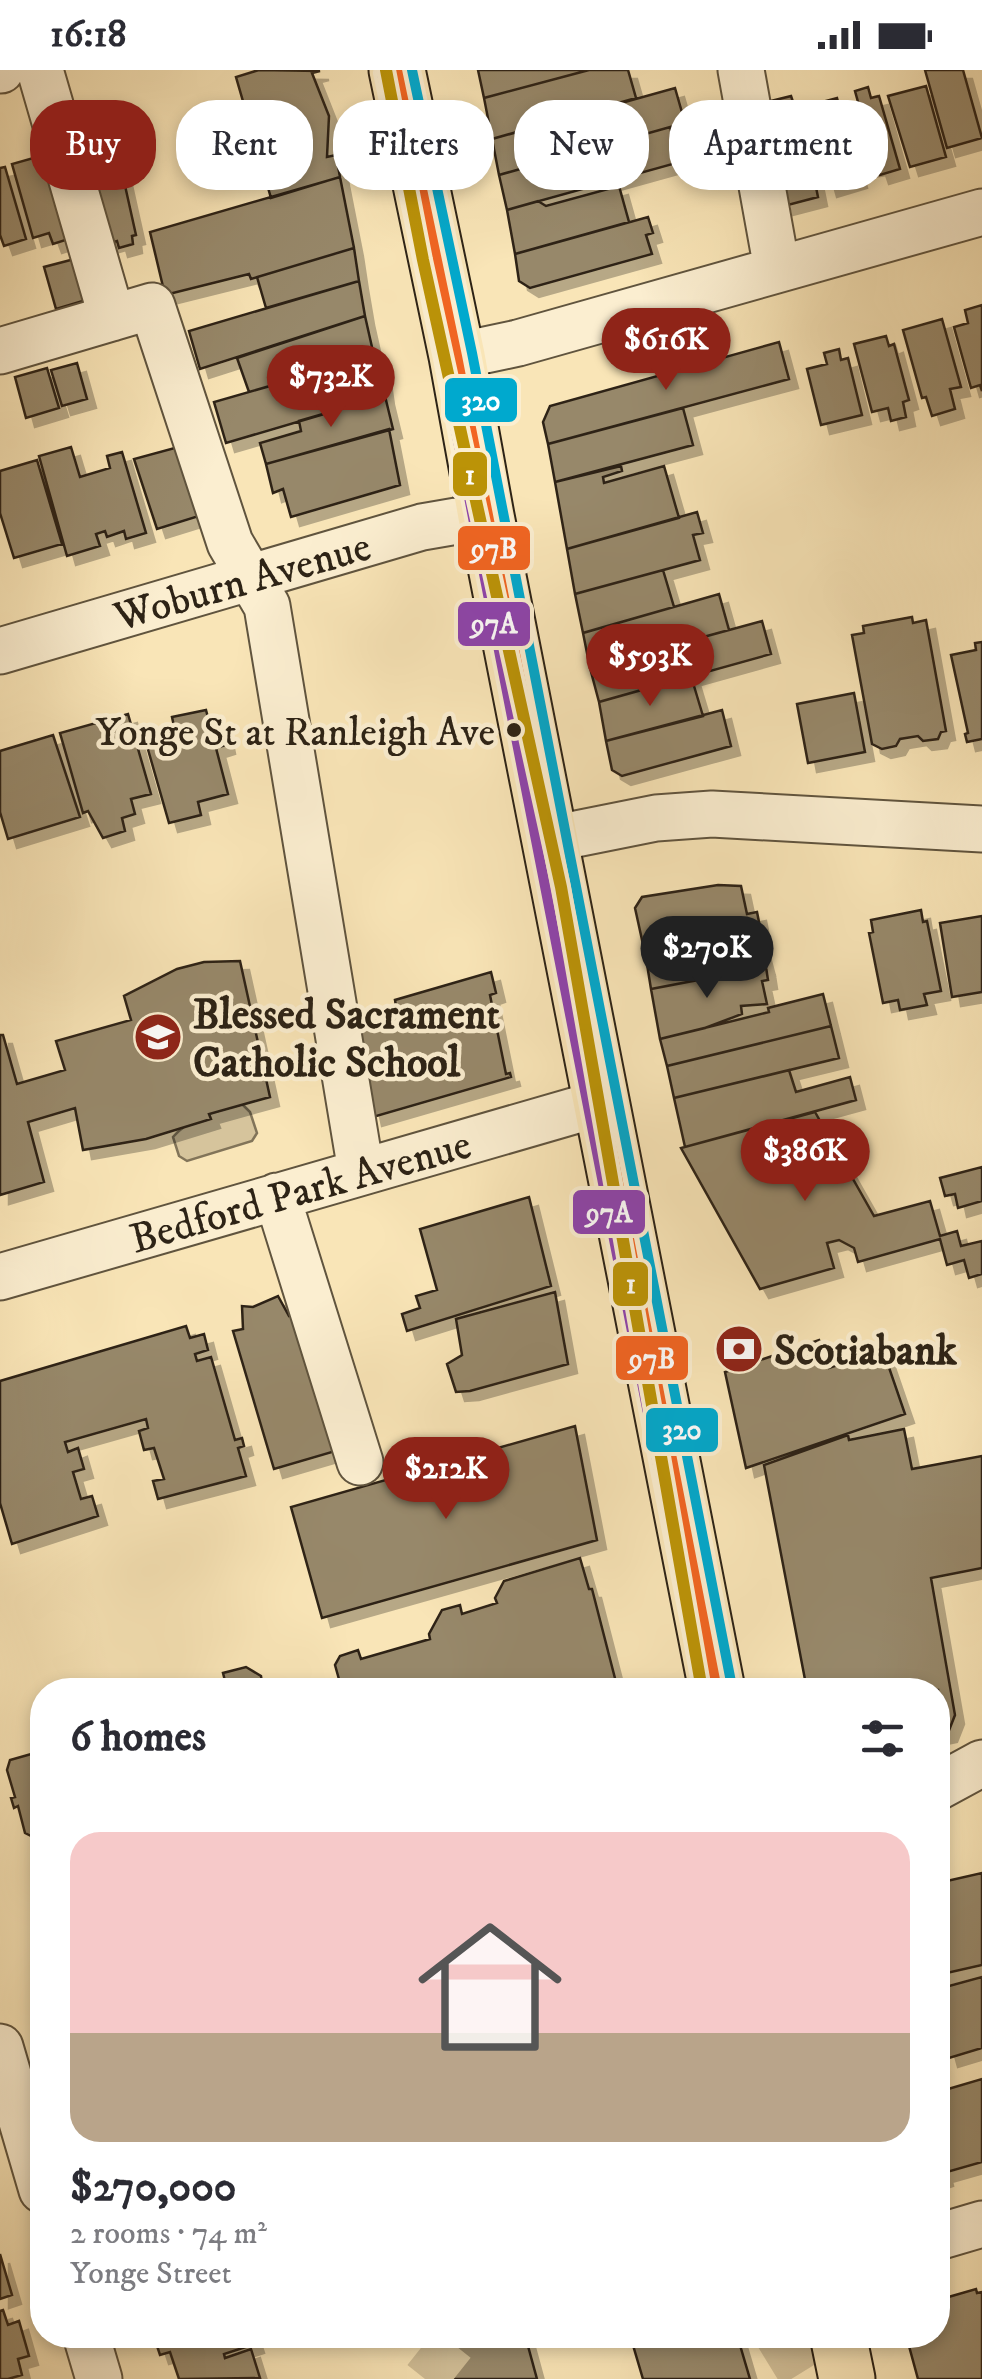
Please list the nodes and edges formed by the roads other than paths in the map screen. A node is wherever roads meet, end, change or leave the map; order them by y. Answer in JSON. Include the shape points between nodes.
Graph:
{"nodes":[{"id":1,"x":40,"y":70,"type":"edge"},
{"id":2,"x":398,"y":70,"type":"edge"},
{"id":3,"x":741,"y":70,"type":"edge"},
{"id":4,"x":982,"y":212,"type":"edge"},
{"id":5,"x":777,"y":270,"type":"junction"},
{"id":6,"x":112,"y":318,"type":"junction"},
{"id":7,"x":0,"y":350,"type":"edge"},
{"id":8,"x":458,"y":356,"type":"junction"},
{"id":9,"x":486,"y":516,"type":"junction"},
{"id":10,"x":251,"y":577,"type":"junction"},
{"id":11,"x":0,"y":651,"type":"edge"},
{"id":12,"x":982,"y":829,"type":"edge"},
{"id":13,"x":552,"y":839,"type":"junction"},
{"id":14,"x":601,"y":1103,"type":"junction"},
{"id":15,"x":362,"y":1172,"type":"junction"},
{"id":16,"x":277,"y":1196,"type":"junction"},
{"id":17,"x":0,"y":1277,"type":"edge"},
{"id":18,"x":360,"y":1462,"type":"dead end"},
{"id":19,"x":716,"y":1678,"type":"edge"},
{"id":20,"x":982,"y":1763,"type":"edge"},
{"id":21,"x":950,"y":1780,"type":"edge"},
{"id":22,"x":0,"y":2047,"type":"edge"},
{"id":23,"x":30,"y":2149,"type":"edge"},
{"id":24,"x":982,"y":2224,"type":"edge"},
{"id":25,"x":950,"y":2233,"type":"edge"},
{"id":26,"x":90,"y":2348,"type":"edge"},
{"id":27,"x":840,"y":2348,"type":"edge"},
{"id":28,"x":99,"y":2379,"type":"edge"},
{"id":29,"x":846,"y":2379,"type":"edge"}],
"edges":[{"from":1,"to":6,"type":"street"},
{"from":2,"to":8,"type":"main road"},
{"from":3,"to":5,"type":"street"},
{"from":4,"to":5,"type":"street"},
{"from":5,"to":8,"type":"street"},
{"from":6,"to":7,"type":"street"},
{"from":6,"to":10,"type":"street","via":[[152,306],[230,542]]},
{"from":8,"to":9,"type":"main road"},
{"from":9,"to":10,"type":"street","name":"Woburn Avenue","via":[[422,527]]},
{"from":9,"to":13,"type":"main road"},
{"from":10,"to":11,"type":"street","name":"Woburn Avenue"},
{"from":10,"to":15,"type":"street","via":[[267,606]]},
{"from":12,"to":13,"type":"street","via":[[712,814]]},
{"from":13,"to":14,"type":"main road"},
{"from":14,"to":15,"type":"street","name":"Bedford Park Avenue"},
{"from":14,"to":19,"type":"main road"},
{"from":15,"to":16,"type":"street","name":"Bedford Park Avenue"},
{"from":16,"to":17,"type":"street","name":"Bedford Park Avenue"},
{"from":16,"to":18,"type":"street"},
{"from":20,"to":21,"type":"street"},
{"from":22,"to":23,"type":"street"},
{"from":24,"to":25,"type":"street"},
{"from":26,"to":28,"type":"street"},
{"from":27,"to":29,"type":"main road"}]}
